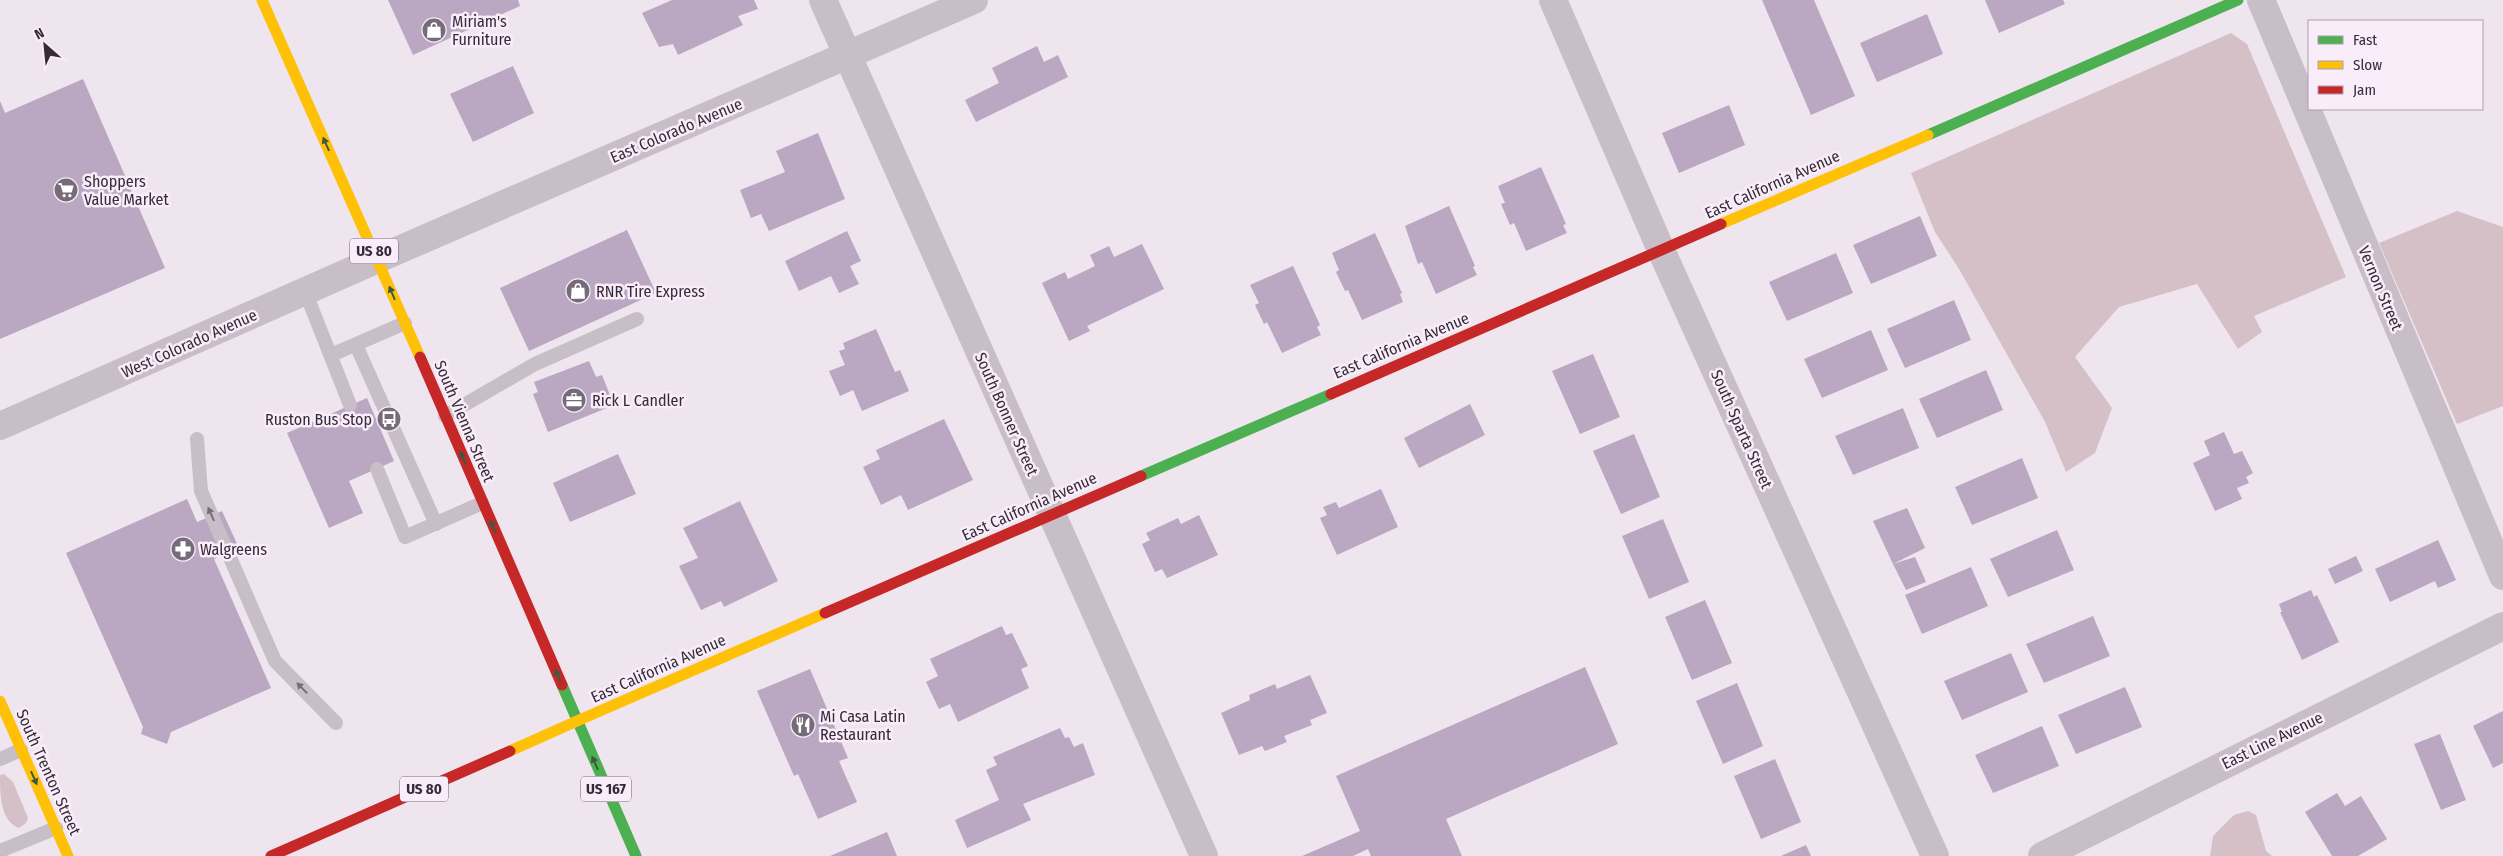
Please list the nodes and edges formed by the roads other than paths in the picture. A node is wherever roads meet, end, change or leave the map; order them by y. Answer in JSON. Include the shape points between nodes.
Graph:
{"nodes":[{"id":1,"x":262,"y":0,"type":"edge"},
{"id":2,"x":823,"y":0,"type":"edge"},
{"id":3,"x":974,"y":0,"type":"edge"},
{"id":4,"x":1553,"y":0,"type":"edge"},
{"id":5,"x":2238,"y":0,"type":"edge"},
{"id":6,"x":2261,"y":0,"type":"edge"},
{"id":7,"x":848,"y":56,"type":"junction"},
{"id":8,"x":1661,"y":250,"type":"junction"},
{"id":9,"x":378,"y":259,"type":"junction"},
{"id":10,"x":305,"y":291,"type":"junction"},
{"id":11,"x":637,"y":319,"type":"dead end"},
{"id":12,"x":405,"y":323,"type":"junction"},
{"id":13,"x":356,"y":345,"type":"junction"},
{"id":14,"x":331,"y":356,"type":"junction"},
{"id":15,"x":350,"y":405,"type":"dead end"},
{"id":16,"x":445,"y":416,"type":"junction"},
{"id":17,"x":0,"y":426,"type":"edge"},
{"id":18,"x":197,"y":440,"type":"dead end"},
{"id":19,"x":377,"y":469,"type":"dead end"},
{"id":20,"x":482,"y":503,"type":"junction"},
{"id":21,"x":1051,"y":514,"type":"junction"},
{"id":22,"x":436,"y":524,"type":"junction"},
{"id":23,"x":2503,"y":576,"type":"edge"},
{"id":24,"x":2503,"y":626,"type":"edge"},
{"id":25,"x":0,"y":701,"type":"edge"},
{"id":26,"x":577,"y":721,"type":"junction"},
{"id":27,"x":336,"y":722,"type":"dead end"},
{"id":28,"x":22,"y":750,"type":"junction"},
{"id":29,"x":0,"y":759,"type":"edge"},
{"id":30,"x":56,"y":828,"type":"junction"},
{"id":31,"x":0,"y":851,"type":"edge"},
{"id":32,"x":68,"y":856,"type":"edge"},
{"id":33,"x":271,"y":856,"type":"edge"},
{"id":34,"x":636,"y":856,"type":"edge"},
{"id":35,"x":1204,"y":856,"type":"edge"},
{"id":36,"x":1935,"y":856,"type":"edge"},
{"id":37,"x":2042,"y":856,"type":"edge"}],
"edges":[{"from":9,"to":1,"type":"main road","name":"South Vienna Street","number":"US 80","one_way":true},
{"from":2,"to":7,"type":"street","name":"South Bonner Street"},
{"from":3,"to":7,"type":"street","name":"East Colorado Avenue"},
{"from":4,"to":8,"type":"street","name":"South Sparta Street"},
{"from":5,"to":8,"type":"main road","name":"East California Avenue"},
{"from":6,"to":23,"type":"street","name":"Vernon Street"},
{"from":7,"to":9,"type":"street","name":"East Colorado Avenue"},
{"from":7,"to":21,"type":"street","name":"South Bonner Street"},
{"from":8,"to":21,"type":"main road","name":"East California Avenue"},
{"from":8,"to":36,"type":"street","name":"South Sparta Street"},
{"from":9,"to":10,"type":"street","name":"West Colorado Avenue"},
{"from":12,"to":9,"type":"main road","name":"South Vienna Street","number":"US 80","one_way":true},
{"from":10,"to":14,"type":"lane"},
{"from":10,"to":17,"type":"street","name":"West Colorado Avenue"},
{"from":11,"to":16,"type":"lane","via":[[535,364]]},
{"from":12,"to":13,"type":"lane"},
{"from":12,"to":16,"type":"main road","name":"South Vienna Street","number":"US 80"},
{"from":13,"to":14,"type":"lane"},
{"from":13,"to":22,"type":"lane"},
{"from":14,"to":15,"type":"lane"},
{"from":20,"to":16,"type":"main road","name":"South Vienna Street","number":"US 80","one_way":true},
{"from":27,"to":18,"type":"lane","one_way":true,"via":[[275,661],[201,491]]},
{"from":19,"to":22,"type":"lane","via":[[405,537]]},
{"from":20,"to":22,"type":"lane"},
{"from":26,"to":20,"type":"main road","name":"South Vienna Street","number":"US 80","one_way":true},
{"from":21,"to":26,"type":"main road","name":"East California Avenue"},
{"from":21,"to":35,"type":"street","name":"South Bonner Street"},
{"from":24,"to":37,"type":"street","name":"East Line Avenue"},
{"from":25,"to":28,"type":"main road","name":"South Trenton Street"},
{"from":26,"to":33,"type":"main road","number":"US 80"},
{"from":34,"to":26,"type":"main road","name":"South Vienna Street","number":"US 167","one_way":true},
{"from":28,"to":29,"type":"lane"},
{"from":28,"to":30,"type":"main road","name":"South Trenton Street","one_way":true},
{"from":30,"to":31,"type":"lane"},
{"from":30,"to":32,"type":"main road","name":"South Trenton Street"}]}
